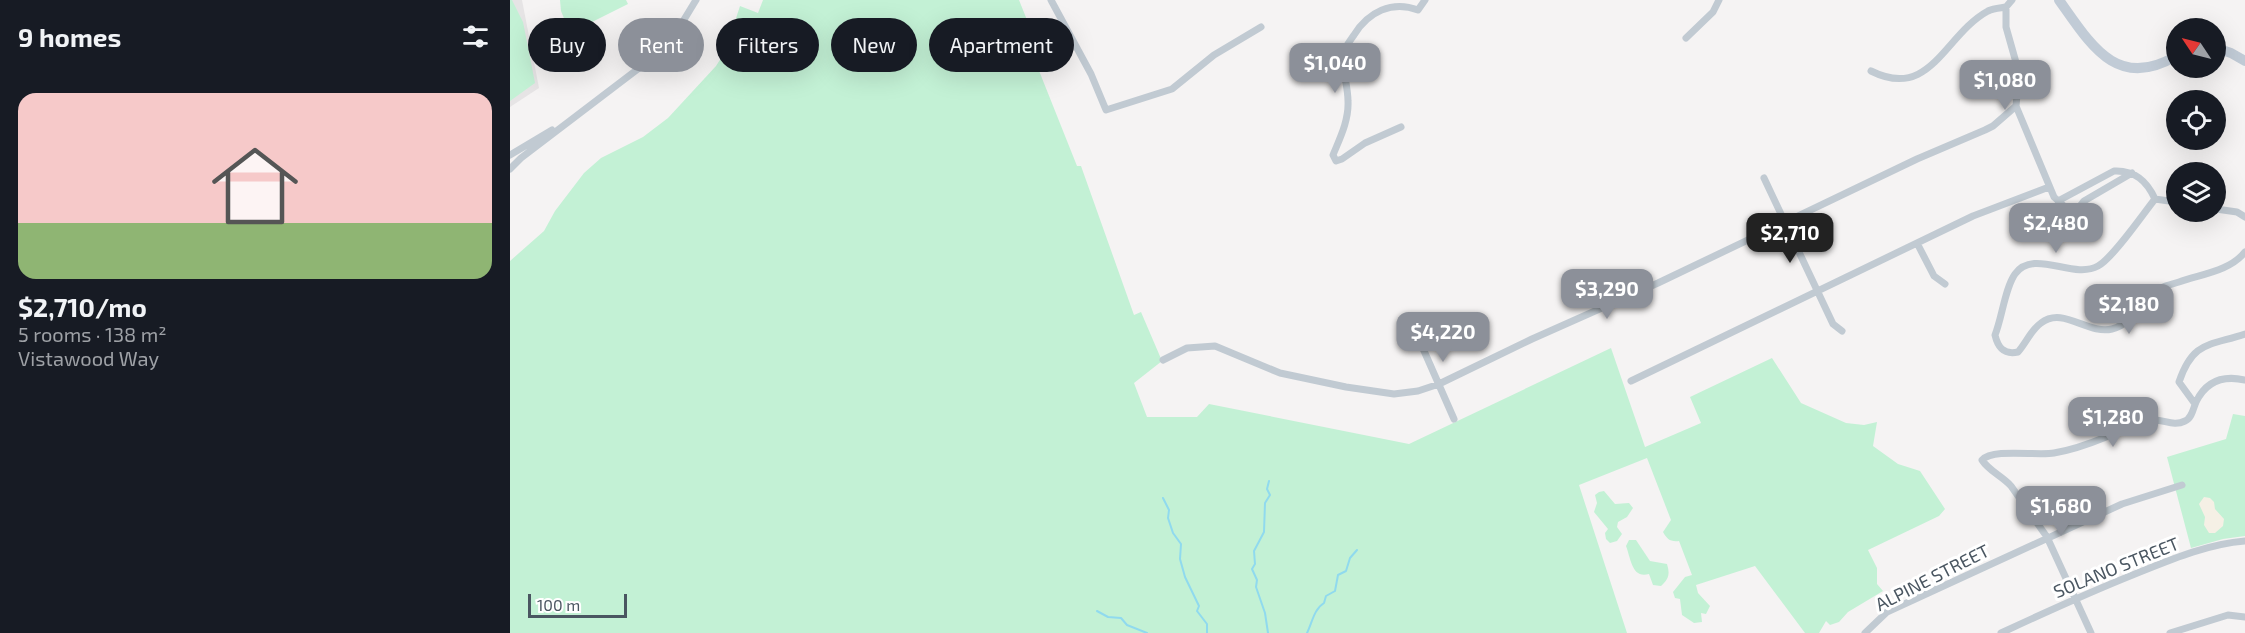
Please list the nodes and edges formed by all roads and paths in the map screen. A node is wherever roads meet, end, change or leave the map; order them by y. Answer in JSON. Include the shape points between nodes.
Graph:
{"nodes":[{"id":1,"x":696,"y":0,"type":"edge"},
{"id":2,"x":1051,"y":0,"type":"edge"},
{"id":3,"x":1425,"y":0,"type":"edge"},
{"id":4,"x":1719,"y":0,"type":"edge"},
{"id":5,"x":2012,"y":0,"type":"edge"},
{"id":6,"x":2060,"y":0,"type":"edge"},
{"id":7,"x":2006,"y":7,"type":"junction"},
{"id":8,"x":1261,"y":27,"type":"dead end"},
{"id":9,"x":1686,"y":38,"type":"dead end"},
{"id":10,"x":2226,"y":51,"type":"edge"},
{"id":11,"x":2245,"y":61,"type":"edge"},
{"id":12,"x":2166,"y":62,"type":"edge"},
{"id":13,"x":1871,"y":71,"type":"dead end"},
{"id":14,"x":2016,"y":105,"type":"junction"},
{"id":15,"x":573,"y":119,"type":"junction"},
{"id":16,"x":1401,"y":127,"type":"dead end"},
{"id":17,"x":510,"y":155,"type":"edge"},
{"id":18,"x":510,"y":169,"type":"edge"},
{"id":19,"x":2132,"y":173,"type":"junction"},
{"id":20,"x":1764,"y":178,"type":"dead end"},
{"id":21,"x":2049,"y":187,"type":"junction"},
{"id":22,"x":2155,"y":199,"type":"junction"},
{"id":23,"x":2058,"y":201,"type":"junction"},
{"id":24,"x":2166,"y":201,"type":"edge"},
{"id":25,"x":2226,"y":210,"type":"edge"},
{"id":26,"x":2245,"y":216,"type":"edge"},
{"id":27,"x":1784,"y":224,"type":"junction"},
{"id":28,"x":1917,"y":243,"type":"junction"},
{"id":29,"x":2245,"y":252,"type":"edge"},
{"id":30,"x":1945,"y":284,"type":"dead end"},
{"id":31,"x":1817,"y":292,"type":"junction"},
{"id":32,"x":1842,"y":331,"type":"dead end"},
{"id":33,"x":2245,"y":334,"type":"edge"},
{"id":34,"x":1421,"y":344,"type":"dead end"},
{"id":35,"x":1163,"y":360,"type":"dead end"},
{"id":36,"x":2245,"y":380,"type":"edge"},
{"id":37,"x":1631,"y":381,"type":"dead end"},
{"id":38,"x":1439,"y":384,"type":"junction"},
{"id":39,"x":2195,"y":404,"type":"junction"},
{"id":40,"x":1454,"y":419,"type":"dead end"},
{"id":41,"x":2182,"y":485,"type":"dead end"},
{"id":42,"x":2047,"y":537,"type":"junction"},
{"id":43,"x":2245,"y":541,"type":"edge"},
{"id":44,"x":2075,"y":598,"type":"junction"},
{"id":45,"x":2245,"y":617,"type":"edge"},
{"id":46,"x":1865,"y":633,"type":"edge"},
{"id":47,"x":2001,"y":633,"type":"edge"},
{"id":48,"x":2091,"y":633,"type":"edge"},
{"id":49,"x":2170,"y":633,"type":"edge"}],
"edges":[{"from":1,"to":15,"type":"street","via":[[651,59]]},
{"from":2,"to":8,"type":"street","via":[[1106,110],[1172,89],[1214,55]]},
{"from":3,"to":16,"type":"street","via":[[1418,10],[1408,3],[1390,3],[1374,12],[1345,49],[1348,103],[1334,159],[1342,159],[1365,143]]},
{"from":4,"to":9,"type":"street","via":[[1713,12]]},
{"from":5,"to":7,"type":"street"},
{"from":6,"to":12,"type":"street","via":[[2106,59],[2132,69]]},
{"from":7,"to":13,"type":"street","via":[[1991,10],[1968,26],[1923,74],[1902,78]]},
{"from":7,"to":14,"type":"street","via":[[2006,27],[2019,73]]},
{"from":10,"to":11,"type":"street"},
{"from":14,"to":21,"type":"street"},
{"from":14,"to":27,"type":"street","via":[[1985,130]]},
{"from":15,"to":17,"type":"street"},
{"from":15,"to":18,"type":"street"},
{"from":19,"to":22,"type":"street","via":[[2143,179]]},
{"from":19,"to":23,"type":"street","via":[[2114,171]]},
{"from":19,"to":23,"type":"street","via":[[2084,201],[2077,210]]},
{"from":20,"to":27,"type":"street"},
{"from":21,"to":23,"type":"street"},
{"from":21,"to":28,"type":"street"},
{"from":22,"to":24,"type":"street"},
{"from":22,"to":29,"type":"street","via":[[2097,266],[2080,270],[2037,263],[2014,274],[1995,335],[2002,351],[2018,352],[2038,325],[2053,317],[2110,330],[2132,318],[2162,288],[2224,268]]},
{"from":25,"to":26,"type":"street"},
{"from":27,"to":31,"type":"street"},
{"from":27,"to":38,"type":"street"},
{"from":28,"to":30,"type":"street","via":[[1934,276]]},
{"from":28,"to":31,"type":"street"},
{"from":31,"to":32,"type":"street","via":[[1833,324]]},
{"from":31,"to":37,"type":"street"},
{"from":33,"to":39,"type":"street","via":[[2211,342],[2198,350],[2184,369],[2179,382]]},
{"from":34,"to":38,"type":"street"},
{"from":35,"to":38,"type":"street","via":[[1187,348],[1215,346],[1280,373],[1346,387],[1394,394]]},
{"from":36,"to":39,"type":"street","via":[[2219,379],[2204,389]]},
{"from":38,"to":40,"type":"street"},
{"from":39,"to":42,"type":"street","via":[[2186,421],[2174,424],[2150,420],[2071,450],[1986,456],[1982,460],[2011,486]]},
{"from":41,"to":42,"type":"street","name":"ALPINE STREET","via":[[2122,504]]},
{"from":42,"to":44,"type":"street"},
{"from":42,"to":46,"type":"street","name":"ALPINE STREET","via":[[1887,612]]},
{"from":43,"to":44,"type":"street","name":"SOLANO STREET","via":[[2173,559]]},
{"from":44,"to":47,"type":"street","name":"SOLANO STREET"},
{"from":44,"to":48,"type":"street"},
{"from":45,"to":49,"type":"street","via":[[2228,615]]}]}
